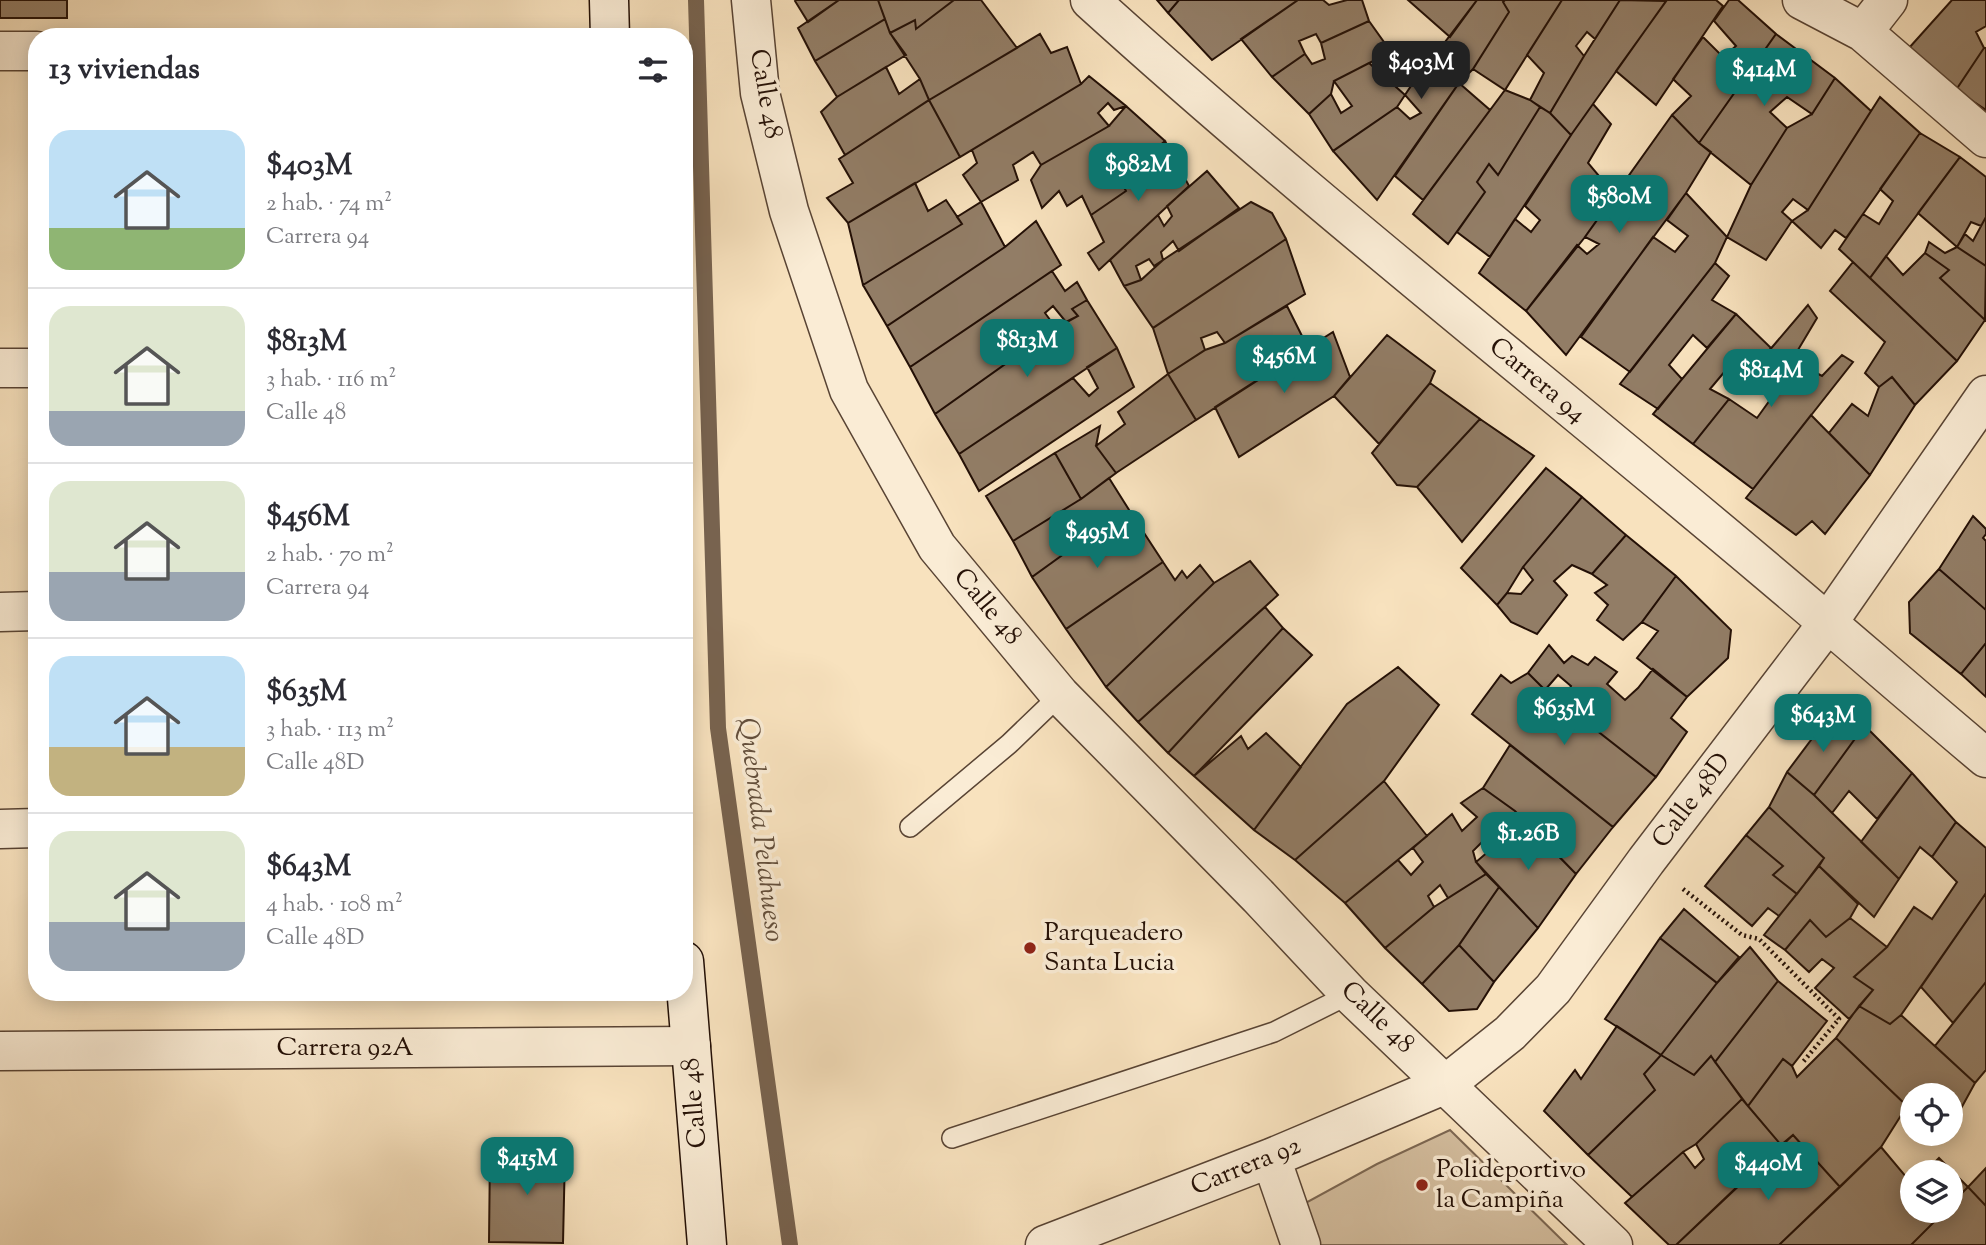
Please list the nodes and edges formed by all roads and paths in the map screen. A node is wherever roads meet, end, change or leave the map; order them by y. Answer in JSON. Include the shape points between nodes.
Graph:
{"nodes":[{"id":1,"x":609,"y":0,"type":"edge"},
{"id":2,"x":751,"y":0,"type":"edge"},
{"id":3,"x":1090,"y":0,"type":"edge"},
{"id":4,"x":1802,"y":0,"type":"edge"},
{"id":5,"x":1888,"y":0,"type":"edge"},
{"id":6,"x":610,"y":28,"type":"edge"},
{"id":7,"x":1863,"y":32,"type":"junction"},
{"id":8,"x":0,"y":51,"type":"edge"},
{"id":9,"x":28,"y":51,"type":"edge"},
{"id":10,"x":1986,"y":138,"type":"edge"},
{"id":11,"x":0,"y":368,"type":"edge"},
{"id":12,"x":28,"y":369,"type":"edge"},
{"id":13,"x":1986,"y":395,"type":"edge"},
{"id":14,"x":28,"y":611,"type":"edge"},
{"id":15,"x":0,"y":612,"type":"edge"},
{"id":16,"x":1827,"y":624,"type":"junction"},
{"id":17,"x":1060,"y":695,"type":"junction"},
{"id":18,"x":1986,"y":758,"type":"edge"},
{"id":19,"x":910,"y":827,"type":"dead end"},
{"id":20,"x":28,"y":828,"type":"edge"},
{"id":21,"x":0,"y":829,"type":"edge"},
{"id":22,"x":1646,"y":861,"type":"junction"},
{"id":23,"x":1350,"y":994,"type":"junction"},
{"id":24,"x":687,"y":1001,"type":"edge"},
{"id":25,"x":691,"y":1046,"type":"junction"},
{"id":26,"x":0,"y":1051,"type":"edge"},
{"id":27,"x":1803,"y":1062,"type":"dead end"},
{"id":28,"x":1446,"y":1084,"type":"junction"},
{"id":29,"x":952,"y":1138,"type":"dead end"},
{"id":30,"x":1270,"y":1158,"type":"junction"},
{"id":31,"x":706,"y":1245,"type":"edge"},
{"id":32,"x":1045,"y":1245,"type":"edge"},
{"id":33,"x":1301,"y":1245,"type":"edge"},
{"id":34,"x":1613,"y":1245,"type":"edge"}],
"edges":[{"from":1,"to":6,"type":"street"},
{"from":2,"to":17,"type":"street","name":"Calle 48","via":[[760,93],[789,211],[849,390],[937,547]]},
{"from":3,"to":16,"type":"street","name":"Carrera 94","via":[[1199,98]]},
{"from":4,"to":7,"type":"street"},
{"from":5,"to":7,"type":"street"},
{"from":7,"to":10,"type":"street"},
{"from":8,"to":9,"type":"street"},
{"from":11,"to":12,"type":"street"},
{"from":13,"to":16,"type":"street","name":"Calle 48D"},
{"from":14,"to":15,"type":"street"},
{"from":16,"to":18,"type":"street","name":"Carrera 94"},
{"from":16,"to":22,"type":"street","name":"Calle 48D"},
{"from":17,"to":19,"type":"lane"},
{"from":17,"to":23,"type":"street","name":"Calle 48"},
{"from":20,"to":21,"type":"street"},
{"from":22,"to":27,"type":"path","via":[[1742,935],[1759,939],[1839,1019]]},
{"from":22,"to":28,"type":"street","name":"Calle 48D","via":[[1553,989],[1510,1033]]},
{"from":23,"to":28,"type":"street","name":"Calle 48"},
{"from":23,"to":29,"type":"lane","via":[[1274,1032]]},
{"from":24,"to":25,"type":"street","name":"Calle 48"},
{"from":25,"to":26,"type":"street","name":"Carrera 92A"},
{"from":25,"to":31,"type":"street","name":"Calle 48"},
{"from":28,"to":30,"type":"street","name":"Carrera 92"},
{"from":28,"to":34,"type":"street","name":"Calle 48"},
{"from":30,"to":32,"type":"street","name":"Carrera 92"},
{"from":30,"to":33,"type":"street"}]}
